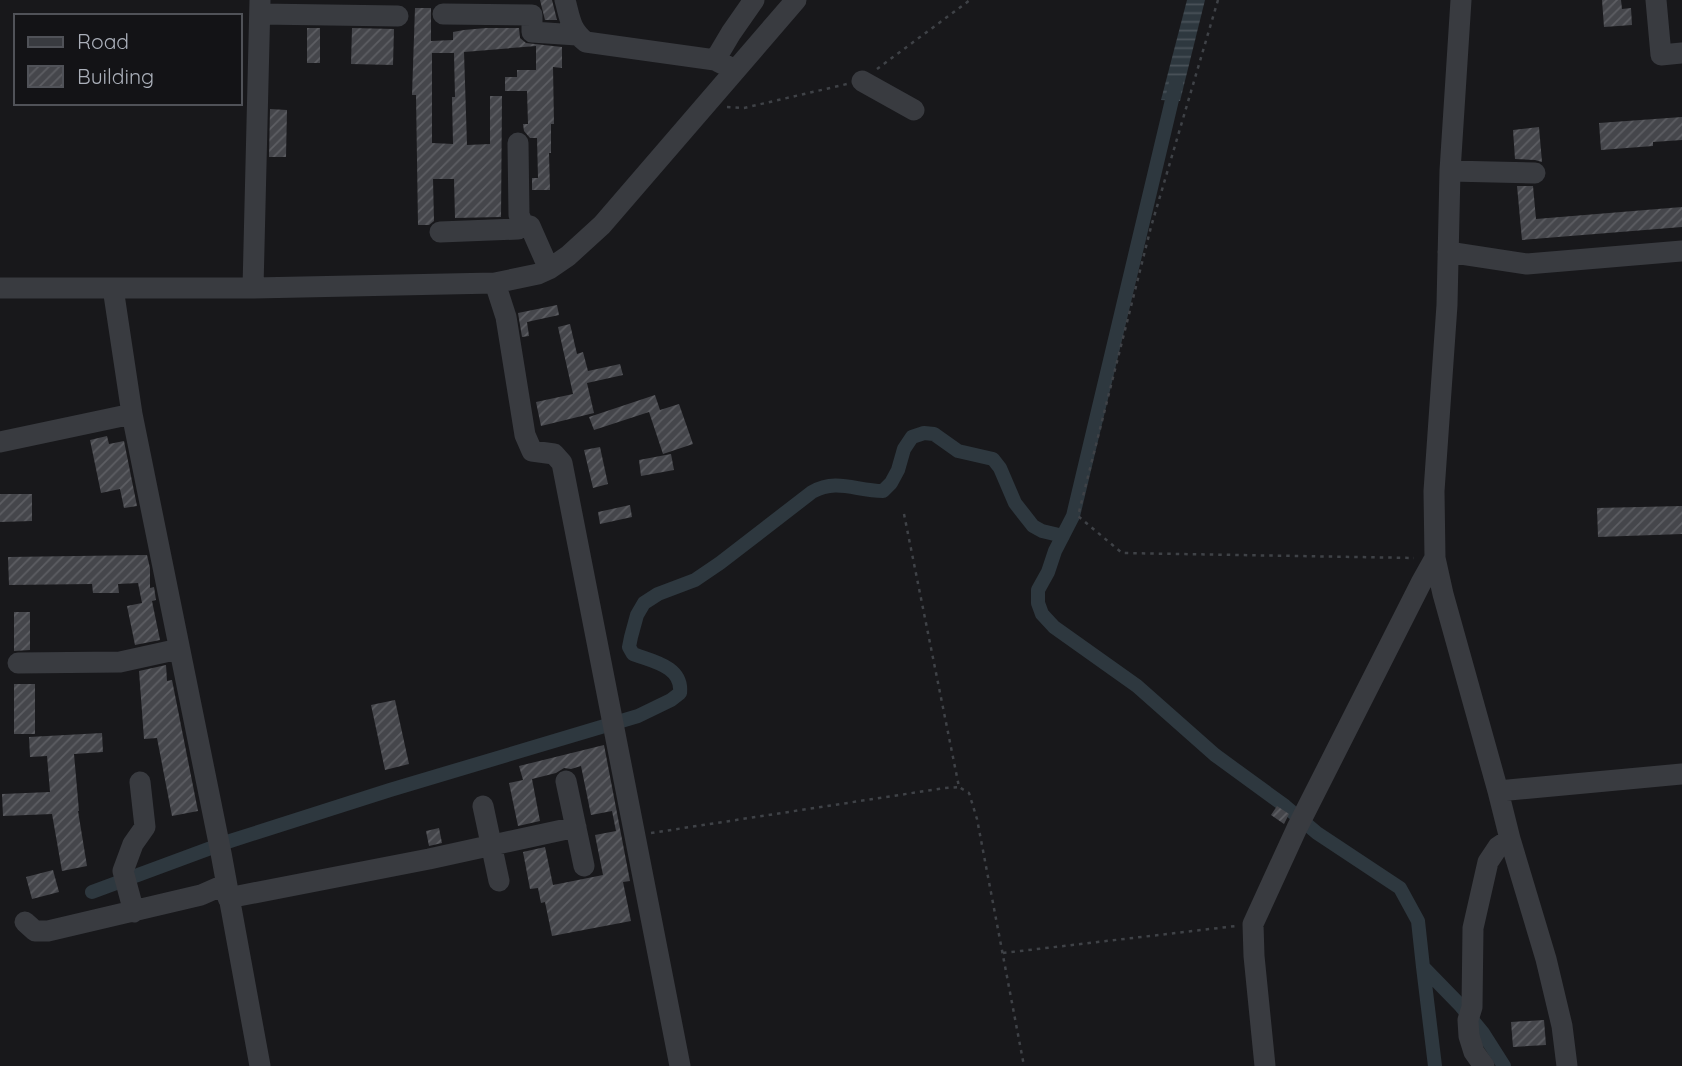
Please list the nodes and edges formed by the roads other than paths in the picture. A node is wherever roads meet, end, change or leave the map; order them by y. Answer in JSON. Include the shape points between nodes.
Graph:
{"nodes":[{"id":1,"x":565,"y":0,"type":"edge"},
{"id":2,"x":754,"y":0,"type":"edge"},
{"id":3,"x":796,"y":0,"type":"edge"},
{"id":4,"x":1461,"y":0,"type":"edge"},
{"id":5,"x":1656,"y":0,"type":"edge"},
{"id":6,"x":260,"y":7,"type":"edge"},
{"id":7,"x":465,"y":7,"type":"edge"},
{"id":8,"x":532,"y":7,"type":"edge"},
{"id":9,"x":443,"y":14,"type":"dead end"},
{"id":10,"x":398,"y":16,"type":"dead end"},
{"id":11,"x":577,"y":35,"type":"junction"},
{"id":12,"x":1682,"y":53,"type":"edge"},
{"id":13,"x":715,"y":60,"type":"junction"},
{"id":14,"x":735,"y":70,"type":"junction"},
{"id":15,"x":863,"y":81,"type":"road end"},
{"id":16,"x":914,"y":110,"type":"dead end"},
{"id":17,"x":518,"y":143,"type":"dead end"},
{"id":18,"x":1450,"y":172,"type":"junction"},
{"id":19,"x":1535,"y":173,"type":"dead end"},
{"id":20,"x":523,"y":224,"type":"junction"},
{"id":21,"x":440,"y":232,"type":"dead end"},
{"id":22,"x":1682,"y":251,"type":"edge"},
{"id":23,"x":1448,"y":253,"type":"junction"},
{"id":24,"x":549,"y":269,"type":"junction"},
{"id":25,"x":495,"y":283,"type":"junction"},
{"id":26,"x":0,"y":288,"type":"edge"},
{"id":27,"x":113,"y":288,"type":"junction"},
{"id":28,"x":253,"y":288,"type":"junction"},
{"id":29,"x":132,"y":415,"type":"junction"},
{"id":30,"x":0,"y":442,"type":"edge"},
{"id":31,"x":1435,"y":558,"type":"junction"},
{"id":32,"x":179,"y":649,"type":"junction"},
{"id":33,"x":18,"y":663,"type":"dead end"},
{"id":34,"x":1682,"y":774,"type":"edge"},
{"id":35,"x":566,"y":781,"type":"dead end"},
{"id":36,"x":140,"y":782,"type":"dead end"},
{"id":37,"x":1499,"y":791,"type":"junction"},
{"id":38,"x":483,"y":806,"type":"dead end"},
{"id":39,"x":576,"y":827,"type":"junction"},
{"id":40,"x":1510,"y":839,"type":"junction"},
{"id":41,"x":491,"y":846,"type":"junction"},
{"id":42,"x":584,"y":866,"type":"dead end"},
{"id":43,"x":499,"y":881,"type":"dead end"},
{"id":44,"x":227,"y":891,"type":"junction"},
{"id":45,"x":134,"y":912,"type":"junction"},
{"id":46,"x":25,"y":922,"type":"dead end"},
{"id":47,"x":260,"y":1066,"type":"edge"},
{"id":48,"x":680,"y":1066,"type":"edge"},
{"id":49,"x":1265,"y":1066,"type":"edge"},
{"id":50,"x":1484,"y":1066,"type":"edge"},
{"id":51,"x":1567,"y":1066,"type":"edge"}],
"edges":[{"from":1,"to":11,"type":"street"},
{"from":2,"to":13,"type":"street"},
{"from":3,"to":14,"type":"street"},
{"from":4,"to":18,"type":"street"},
{"from":5,"to":12,"type":"street","via":[[1661,55]]},
{"from":6,"to":10,"type":"street"},
{"from":6,"to":28,"type":"street"},
{"from":7,"to":8,"type":"street"},
{"from":7,"to":9,"type":"street"},
{"from":8,"to":11,"type":"street","via":[[531,32]]},
{"from":11,"to":13,"type":"street","via":[[586,42]]},
{"from":13,"to":14,"type":"street"},
{"from":14,"to":24,"type":"street","via":[[602,225]]},
{"from":15,"to":16,"type":"street"},
{"from":17,"to":20,"type":"street"},
{"from":18,"to":19,"type":"street"},
{"from":18,"to":23,"type":"street"},
{"from":20,"to":21,"type":"street","via":[[518,229]]},
{"from":20,"to":24,"type":"street","via":[[530,226]]},
{"from":22,"to":23,"type":"street","via":[[1527,264]]},
{"from":23,"to":31,"type":"street","via":[[1434,491]]},
{"from":24,"to":25,"type":"street"},
{"from":25,"to":28,"type":"street"},
{"from":25,"to":48,"type":"street","via":[[506,317],[525,435],[532,451],[554,454],[562,463]]},
{"from":26,"to":27,"type":"street"},
{"from":27,"to":28,"type":"street"},
{"from":27,"to":29,"type":"street"},
{"from":29,"to":30,"type":"street"},
{"from":29,"to":32,"type":"street"},
{"from":31,"to":37,"type":"street"},
{"from":31,"to":49,"type":"street","via":[[1253,924]]},
{"from":32,"to":33,"type":"street","via":[[120,662]]},
{"from":32,"to":44,"type":"street"},
{"from":34,"to":37,"type":"street"},
{"from":35,"to":39,"type":"street"},
{"from":36,"to":45,"type":"street","via":[[145,827],[133,844],[126,880]]},
{"from":37,"to":40,"type":"street"},
{"from":38,"to":41,"type":"street"},
{"from":39,"to":41,"type":"street"},
{"from":39,"to":42,"type":"street"},
{"from":40,"to":50,"type":"street","via":[[1488,862],[1473,928],[1469,1036]]},
{"from":40,"to":51,"type":"street","via":[[1546,959]]},
{"from":41,"to":43,"type":"street"},
{"from":41,"to":44,"type":"street"},
{"from":44,"to":45,"type":"street"},
{"from":44,"to":47,"type":"street"},
{"from":45,"to":46,"type":"street","via":[[48,931],[35,931]]}]}
